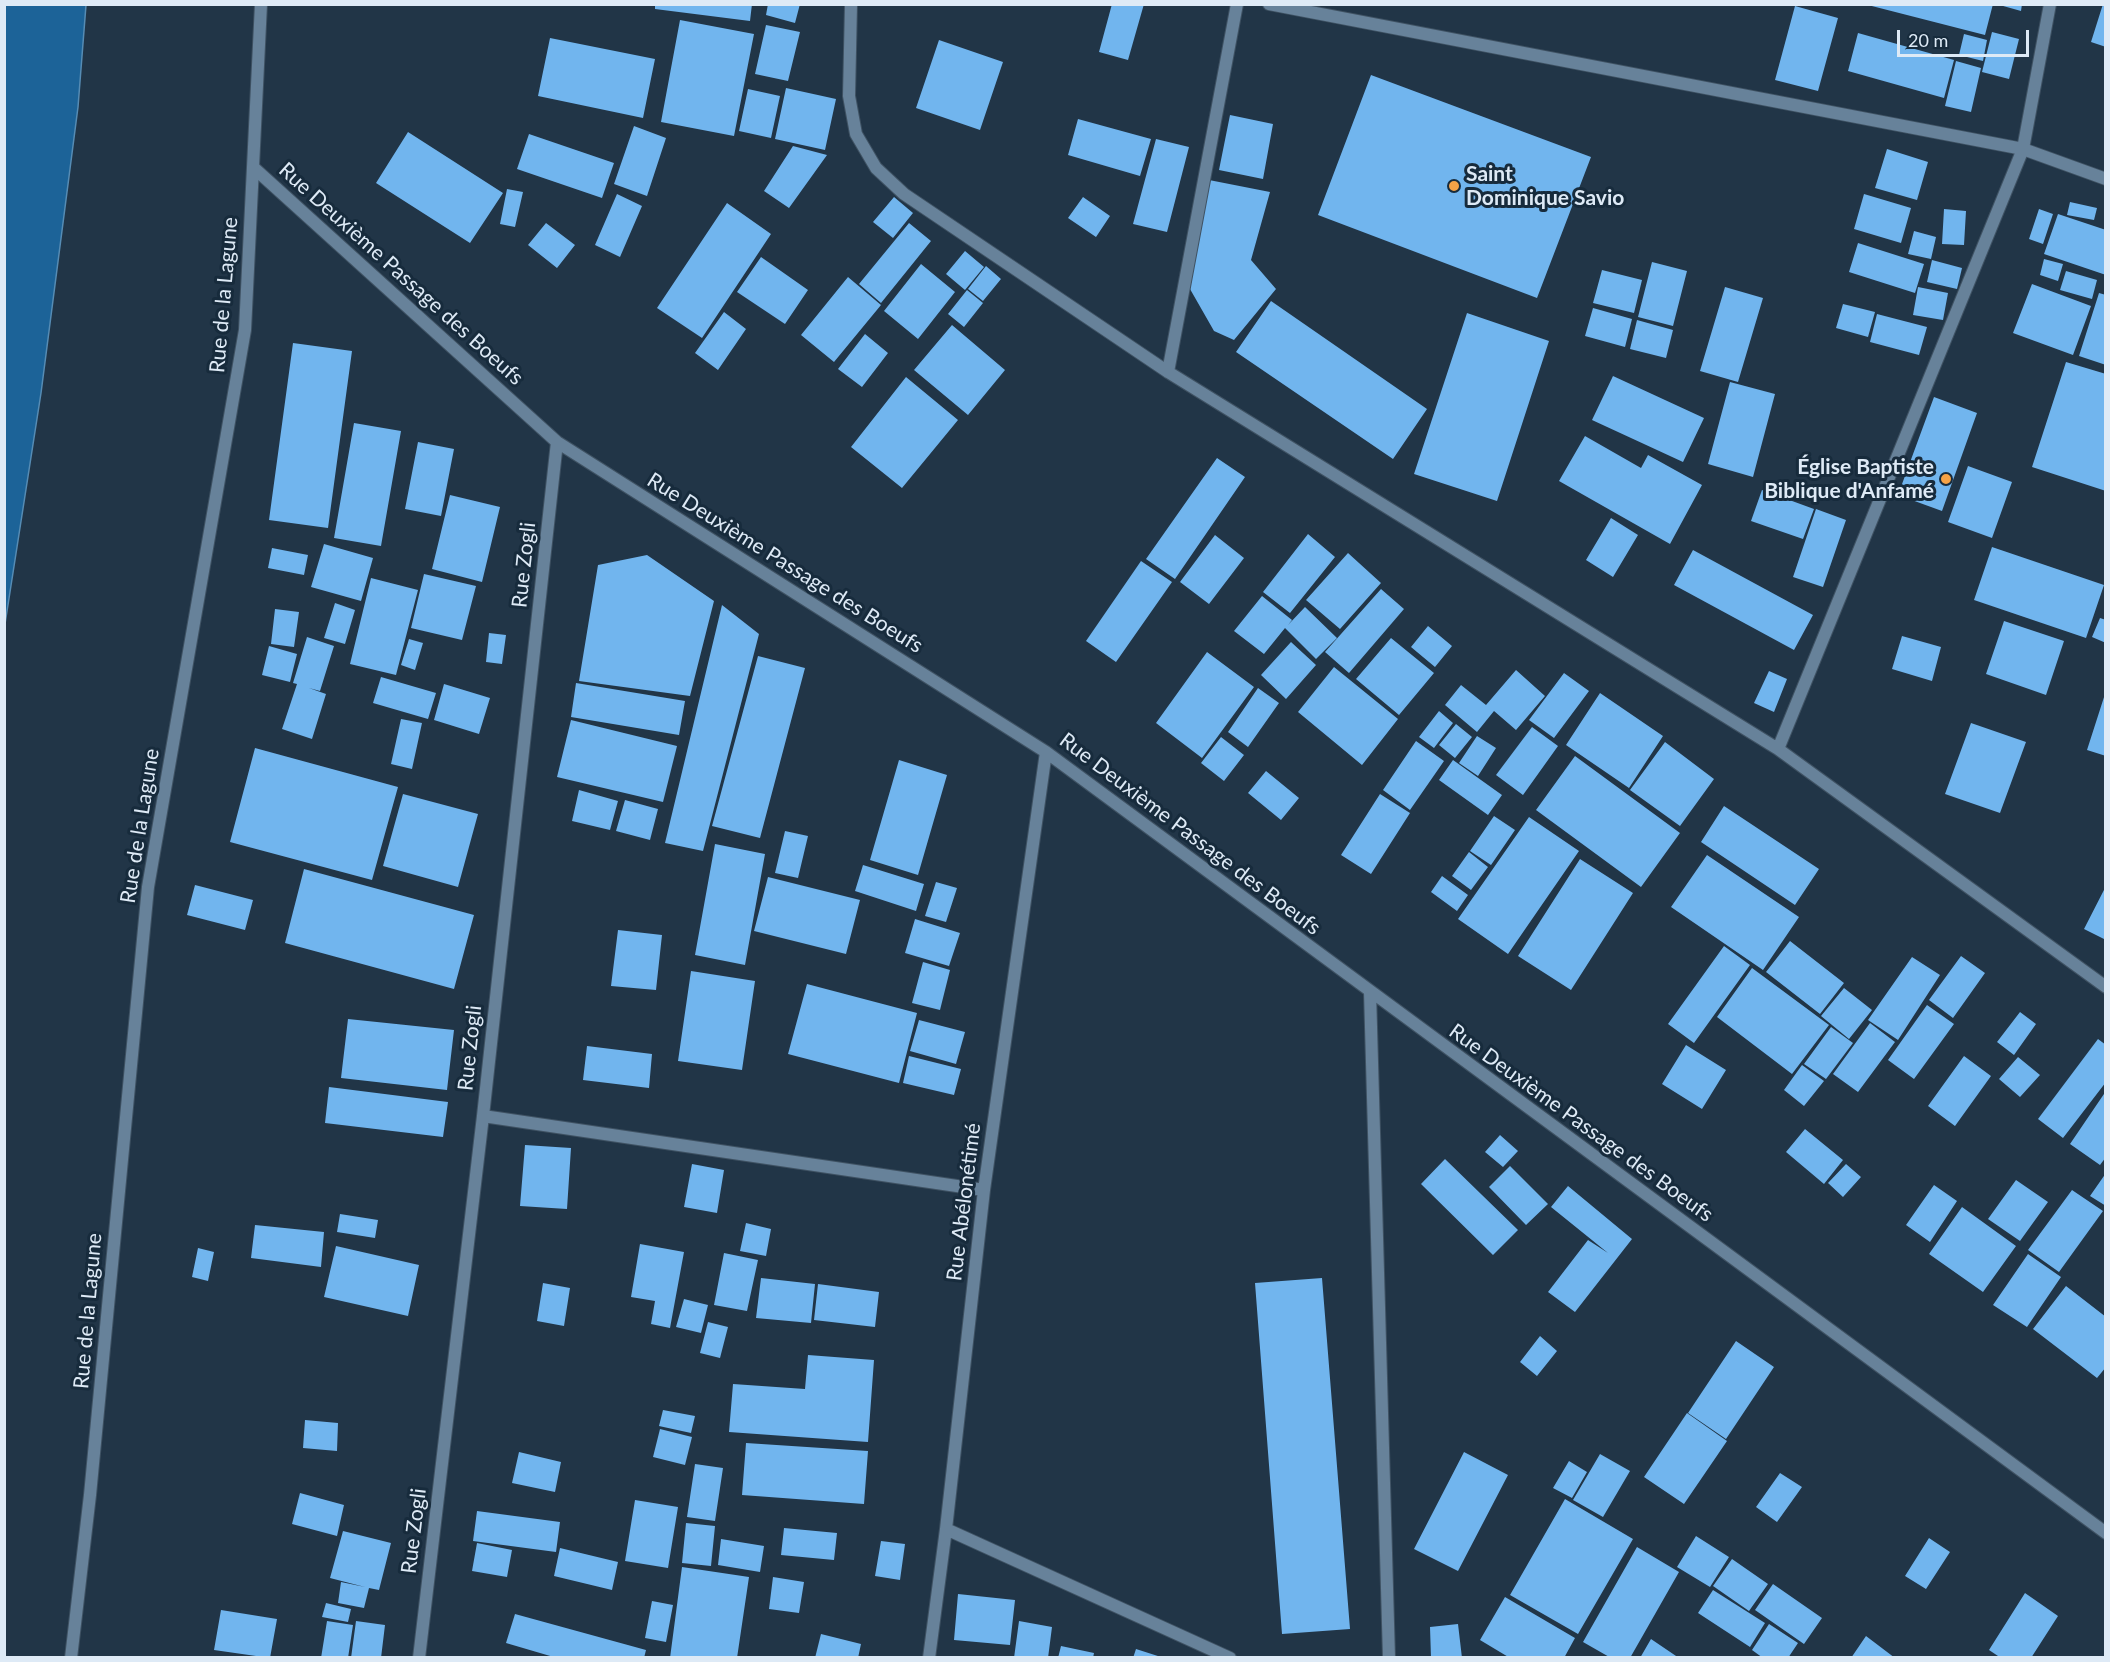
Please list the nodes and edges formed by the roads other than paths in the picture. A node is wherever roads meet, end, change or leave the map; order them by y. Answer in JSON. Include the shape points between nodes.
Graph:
{"nodes":[{"id":1,"x":261,"y":4,"type":"edge"},
{"id":2,"x":850,"y":4,"type":"edge"},
{"id":3,"x":1237,"y":4,"type":"edge"},
{"id":4,"x":1269,"y":4,"type":"edge"},
{"id":5,"x":2050,"y":4,"type":"edge"},
{"id":6,"x":2023,"y":149,"type":"junction"},
{"id":7,"x":254,"y":168,"type":"junction"},
{"id":8,"x":2106,"y":179,"type":"edge"},
{"id":9,"x":1168,"y":372,"type":"junction"},
{"id":10,"x":557,"y":442,"type":"junction"},
{"id":11,"x":1778,"y":749,"type":"junction"},
{"id":12,"x":1046,"y":752,"type":"junction"},
{"id":13,"x":2106,"y":987,"type":"edge"},
{"id":14,"x":1370,"y":992,"type":"junction"},
{"id":15,"x":483,"y":1116,"type":"junction"},
{"id":16,"x":984,"y":1190,"type":"junction"},
{"id":17,"x":946,"y":1529,"type":"junction"},
{"id":18,"x":2106,"y":1533,"type":"edge"},
{"id":19,"x":71,"y":1658,"type":"edge"},
{"id":20,"x":418,"y":1658,"type":"edge"},
{"id":21,"x":928,"y":1658,"type":"edge"},
{"id":22,"x":1230,"y":1658,"type":"edge"},
{"id":23,"x":1389,"y":1658,"type":"edge"}],
"edges":[{"from":1,"to":7,"type":"street","name":"Rue de la Lagune"},
{"from":2,"to":9,"type":"street","via":[[849,96],[856,134],[876,168],[904,194]]},
{"from":3,"to":9,"type":"street"},
{"from":4,"to":6,"type":"street"},
{"from":5,"to":6,"type":"street"},
{"from":6,"to":8,"type":"street"},
{"from":6,"to":11,"type":"street"},
{"from":7,"to":10,"type":"street","name":"Rue Deuxième Passage des Boeufs"},
{"from":7,"to":19,"type":"street","name":"Rue de la Lagune","via":[[245,330],[148,887]]},
{"from":9,"to":11,"type":"street"},
{"from":10,"to":12,"type":"street","name":"Rue Deuxième Passage des Boeufs"},
{"from":10,"to":15,"type":"street","name":"Rue Zogli"},
{"from":11,"to":13,"type":"street"},
{"from":12,"to":14,"type":"street","name":"Rue Deuxième Passage des Boeufs"},
{"from":12,"to":16,"type":"street","name":"Rue Abélonétimé"},
{"from":14,"to":18,"type":"street","name":"Rue Deuxième Passage des Boeufs"},
{"from":14,"to":23,"type":"street"},
{"from":15,"to":16,"type":"street"},
{"from":15,"to":20,"type":"street","name":"Rue Zogli"},
{"from":16,"to":17,"type":"street","name":"Rue Abélonétimé"},
{"from":17,"to":21,"type":"street","name":"Rue Abélonétimé"},
{"from":17,"to":22,"type":"street"}]}
